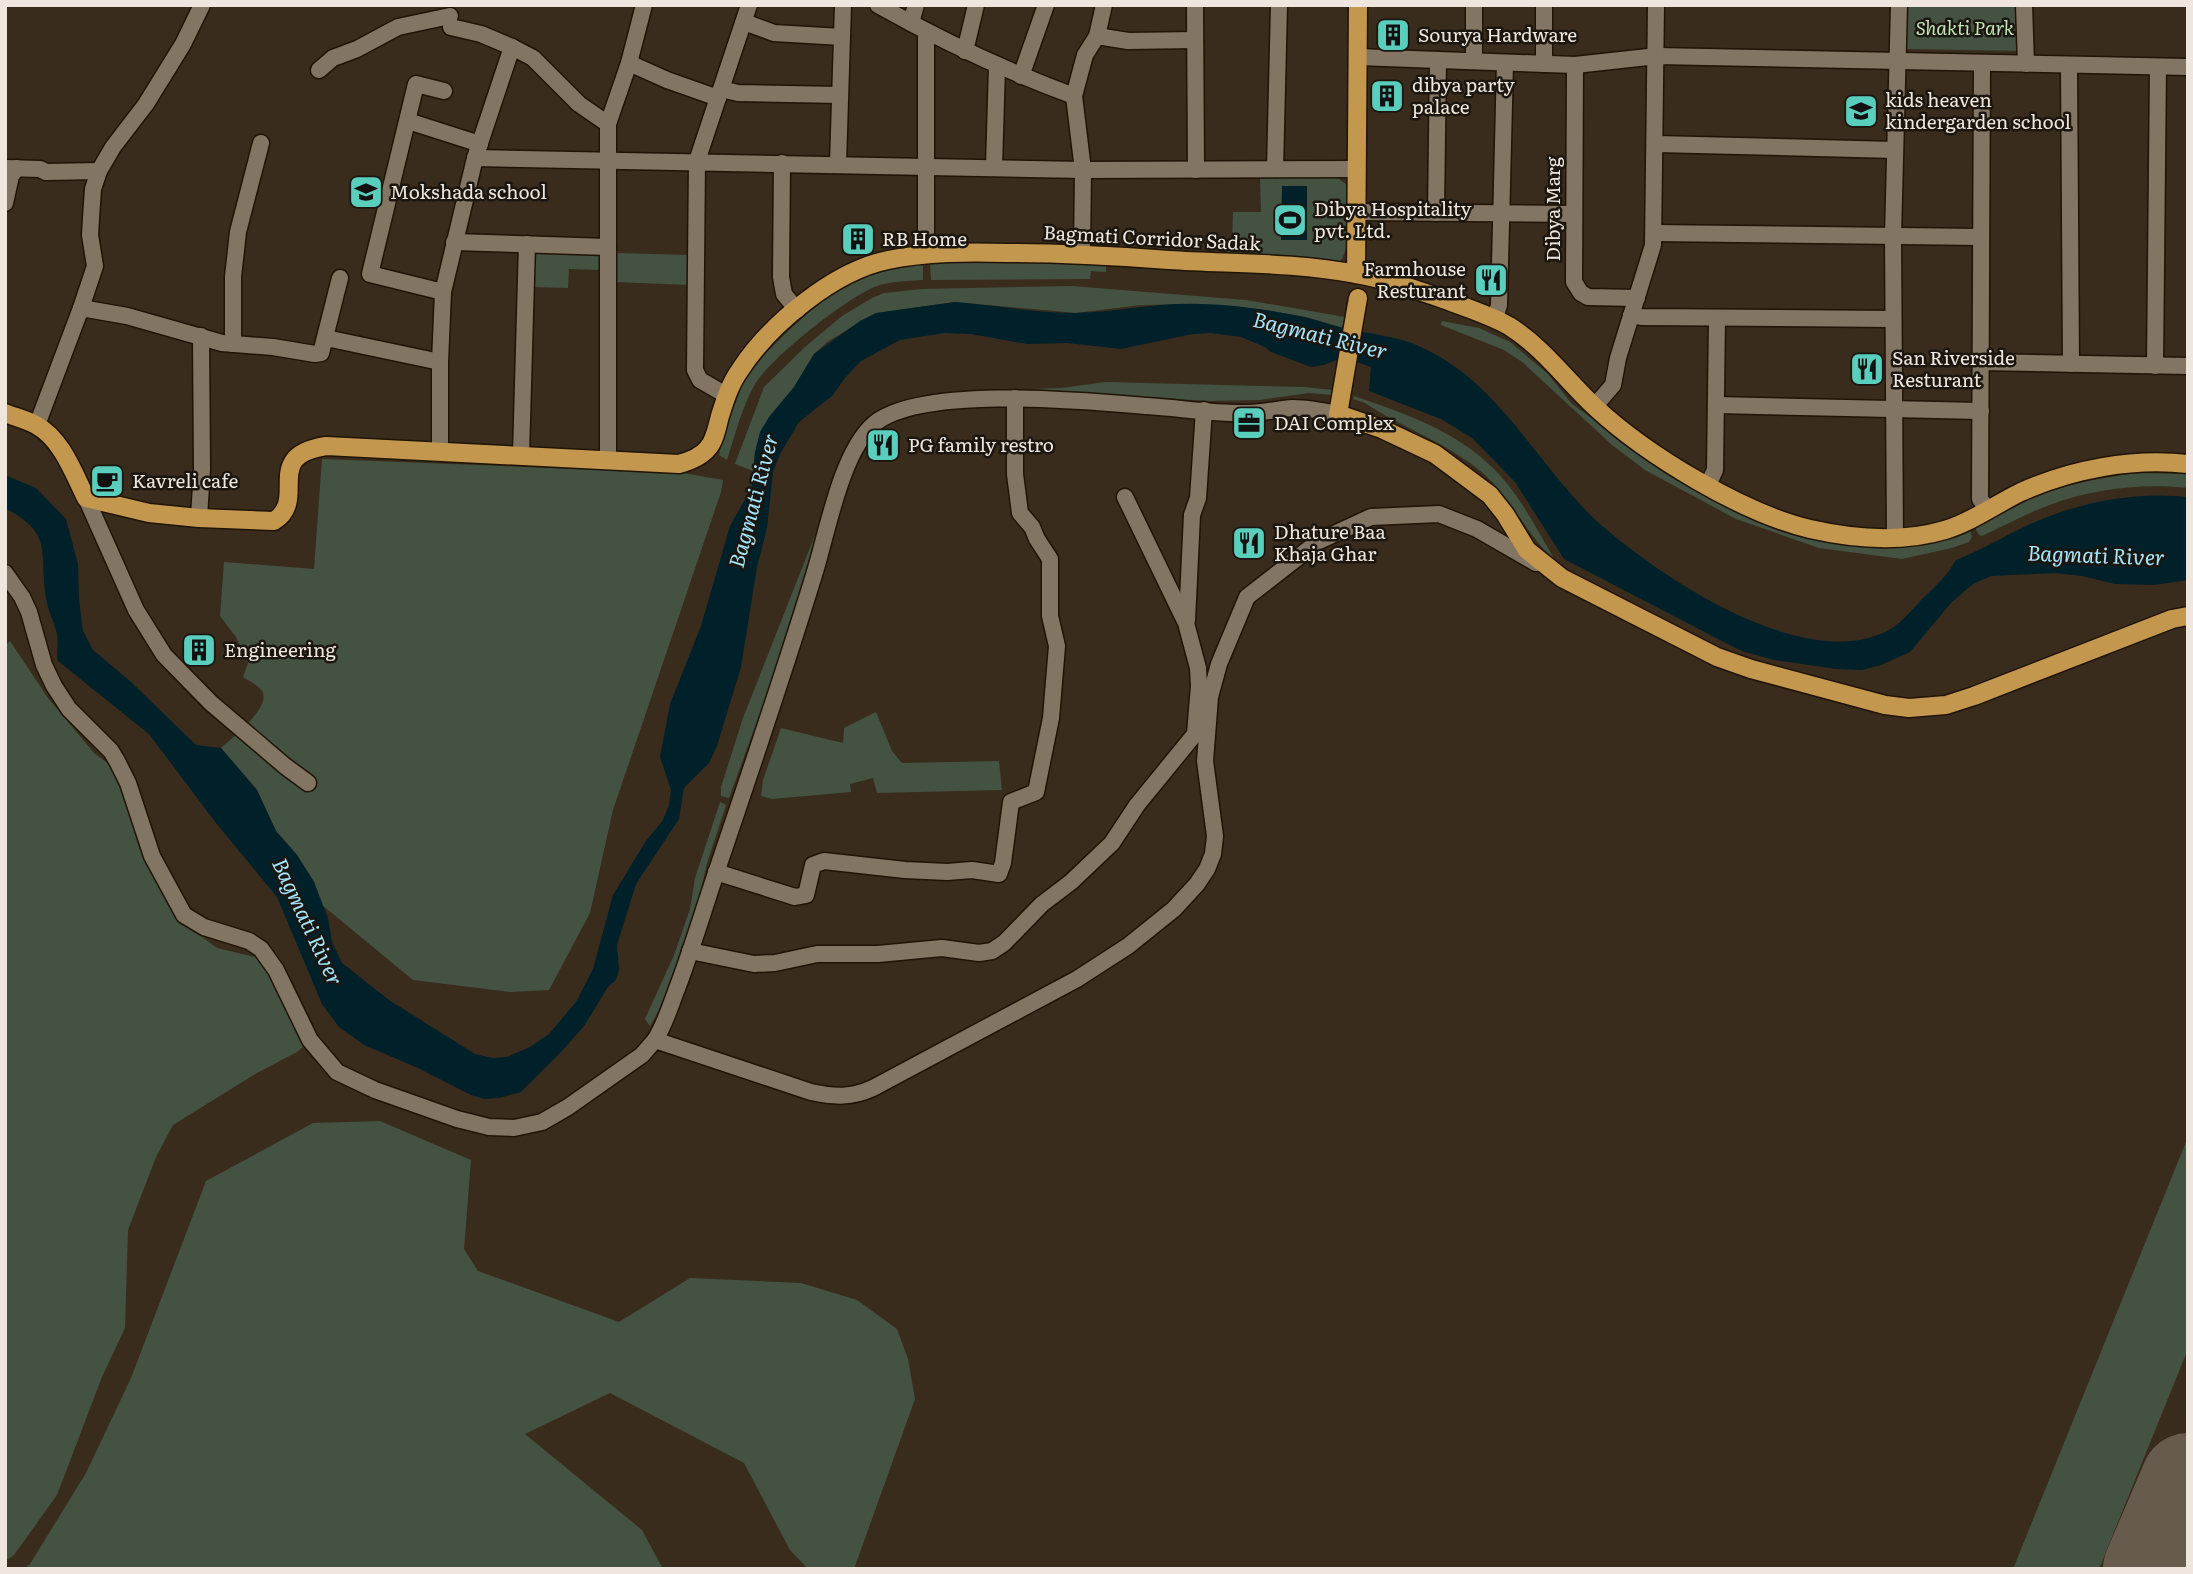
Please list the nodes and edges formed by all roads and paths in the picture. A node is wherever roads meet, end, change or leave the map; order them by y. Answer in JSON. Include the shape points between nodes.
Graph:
{"nodes":[{"id":1,"x":202,"y":5,"type":"edge"},
{"id":2,"x":643,"y":5,"type":"edge"},
{"id":3,"x":749,"y":5,"type":"edge"},
{"id":4,"x":843,"y":5,"type":"edge"},
{"id":5,"x":878,"y":5,"type":"edge"},
{"id":6,"x":915,"y":5,"type":"edge"},
{"id":7,"x":976,"y":5,"type":"edge"},
{"id":8,"x":1046,"y":5,"type":"edge"},
{"id":9,"x":1104,"y":5,"type":"edge"},
{"id":10,"x":1195,"y":5,"type":"edge"},
{"id":11,"x":1279,"y":5,"type":"edge"},
{"id":12,"x":1358,"y":5,"type":"edge"},
{"id":13,"x":1474,"y":5,"type":"edge"},
{"id":14,"x":1544,"y":5,"type":"edge"},
{"id":15,"x":1656,"y":5,"type":"edge"},
{"id":16,"x":1899,"y":5,"type":"edge"},
{"id":17,"x":2024,"y":5,"type":"edge"},
{"id":18,"x":744,"y":22,"type":"junction"},
{"id":19,"x":911,"y":23,"type":"junction"},
{"id":20,"x":926,"y":32,"type":"junction"},
{"id":21,"x":1097,"y":36,"type":"junction"},
{"id":22,"x":842,"y":37,"type":"junction"},
{"id":23,"x":1195,"y":40,"type":"junction"},
{"id":24,"x":512,"y":47,"type":"junction"},
{"id":25,"x":965,"y":51,"type":"junction"},
{"id":26,"x":1657,"y":56,"type":"junction"},
{"id":27,"x":1358,"y":57,"type":"junction"},
{"id":28,"x":1438,"y":60,"type":"junction"},
{"id":29,"x":1474,"y":61,"type":"junction"},
{"id":30,"x":1898,"y":61,"type":"junction"},
{"id":31,"x":629,"y":63,"type":"junction"},
{"id":32,"x":1505,"y":63,"type":"junction"},
{"id":33,"x":1983,"y":63,"type":"junction"},
{"id":34,"x":1544,"y":64,"type":"junction"},
{"id":35,"x":2025,"y":64,"type":"junction"},
{"id":36,"x":1576,"y":65,"type":"junction"},
{"id":37,"x":2069,"y":65,"type":"junction"},
{"id":38,"x":997,"y":66,"type":"junction"},
{"id":39,"x":2158,"y":67,"type":"junction"},
{"id":40,"x":2188,"y":67,"type":"edge"},
{"id":41,"x":319,"y":70,"type":"dead end"},
{"id":42,"x":1021,"y":76,"type":"junction"},
{"id":43,"x":444,"y":91,"type":"dead end"},
{"id":44,"x":720,"y":94,"type":"junction"},
{"id":45,"x":840,"y":95,"type":"junction"},
{"id":46,"x":1074,"y":96,"type":"junction"},
{"id":47,"x":408,"y":121,"type":"junction"},
{"id":48,"x":608,"y":124,"type":"junction"},
{"id":49,"x":261,"y":142,"type":"dead end"},
{"id":50,"x":1656,"y":144,"type":"junction"},
{"id":51,"x":1895,"y":150,"type":"junction"},
{"id":52,"x":477,"y":151,"type":"junction"},
{"id":53,"x":609,"y":161,"type":"junction"},
{"id":54,"x":696,"y":161,"type":"junction"},
{"id":55,"x":782,"y":163,"type":"junction"},
{"id":56,"x":838,"y":164,"type":"junction"},
{"id":57,"x":926,"y":167,"type":"junction"},
{"id":58,"x":994,"y":167,"type":"junction"},
{"id":59,"x":11,"y":168,"type":"edge"},
{"id":60,"x":1275,"y":169,"type":"junction"},
{"id":61,"x":1357,"y":169,"type":"junction"},
{"id":62,"x":1083,"y":170,"type":"junction"},
{"id":63,"x":1196,"y":170,"type":"junction"},
{"id":64,"x":99,"y":171,"type":"junction"},
{"id":65,"x":5,"y":203,"type":"edge"},
{"id":66,"x":1357,"y":212,"type":"junction"},
{"id":67,"x":1436,"y":213,"type":"junction"},
{"id":68,"x":1499,"y":214,"type":"junction"},
{"id":69,"x":1573,"y":214,"type":"junction"},
{"id":70,"x":1654,"y":233,"type":"junction"},
{"id":71,"x":1893,"y":236,"type":"junction"},
{"id":72,"x":1981,"y":237,"type":"junction"},
{"id":73,"x":454,"y":242,"type":"junction"},
{"id":74,"x":527,"y":244,"type":"junction"},
{"id":75,"x":608,"y":247,"type":"junction"},
{"id":76,"x":1082,"y":253,"type":"junction"},
{"id":77,"x":926,"y":254,"type":"junction"},
{"id":78,"x":1356,"y":274,"type":"junction"},
{"id":79,"x":340,"y":278,"type":"dead end"},
{"id":80,"x":443,"y":292,"type":"junction"},
{"id":81,"x":1358,"y":298,"type":"dead end"},
{"id":82,"x":1637,"y":299,"type":"junction"},
{"id":83,"x":82,"y":308,"type":"junction"},
{"id":84,"x":797,"y":310,"type":"junction"},
{"id":85,"x":1631,"y":315,"type":"junction"},
{"id":86,"x":1717,"y":318,"type":"junction"},
{"id":87,"x":1495,"y":319,"type":"junction"},
{"id":88,"x":1893,"y":319,"type":"junction"},
{"id":89,"x":201,"y":336,"type":"junction"},
{"id":90,"x":326,"y":338,"type":"junction"},
{"id":91,"x":233,"y":344,"type":"junction"},
{"id":92,"x":440,"y":362,"type":"junction"},
{"id":93,"x":1981,"y":362,"type":"junction"},
{"id":94,"x":2071,"y":364,"type":"junction"},
{"id":95,"x":2155,"y":366,"type":"junction"},
{"id":96,"x":2188,"y":366,"type":"edge"},
{"id":97,"x":726,"y":395,"type":"junction"},
{"id":98,"x":1015,"y":398,"type":"junction"},
{"id":99,"x":1716,"y":405,"type":"junction"},
{"id":100,"x":1594,"y":407,"type":"junction"},
{"id":101,"x":1894,"y":409,"type":"junction"},
{"id":102,"x":1204,"y":410,"type":"junction"},
{"id":103,"x":1981,"y":411,"type":"junction"},
{"id":104,"x":5,"y":413,"type":"edge"},
{"id":105,"x":1338,"y":414,"type":"junction"},
{"id":106,"x":37,"y":425,"type":"junction"},
{"id":107,"x":440,"y":451,"type":"junction"},
{"id":108,"x":521,"y":455,"type":"junction"},
{"id":109,"x":608,"y":460,"type":"junction"},
{"id":110,"x":2188,"y":464,"type":"edge"},
{"id":111,"x":1708,"y":485,"type":"junction"},
{"id":112,"x":1125,"y":497,"type":"dead end"},
{"id":113,"x":86,"y":498,"type":"junction"},
{"id":114,"x":1988,"y":510,"type":"junction"},
{"id":115,"x":199,"y":518,"type":"junction"},
{"id":116,"x":1895,"y":538,"type":"junction"},
{"id":117,"x":5,"y":573,"type":"edge"},
{"id":118,"x":1562,"y":578,"type":"junction"},
{"id":119,"x":2188,"y":616,"type":"edge"},
{"id":120,"x":1186,"y":623,"type":"junction"},
{"id":121,"x":308,"y":783,"type":"dead end"},
{"id":122,"x":716,"y":872,"type":"junction"},
{"id":123,"x":691,"y":951,"type":"junction"},
{"id":124,"x":655,"y":1040,"type":"junction"}],
"edges":[{"from":1,"to":64,"type":"street","via":[[176,56]]},
{"from":2,"to":31,"type":"street"},
{"from":3,"to":18,"type":"street"},
{"from":4,"to":22,"type":"street"},
{"from":5,"to":19,"type":"street"},
{"from":6,"to":19,"type":"street"},
{"from":7,"to":25,"type":"street"},
{"from":8,"to":42,"type":"street"},
{"from":9,"to":21,"type":"street"},
{"from":10,"to":23,"type":"street"},
{"from":11,"to":60,"type":"street"},
{"from":12,"to":27,"type":"main road"},
{"from":13,"to":29,"type":"street"},
{"from":14,"to":34,"type":"street"},
{"from":15,"to":26,"type":"street"},
{"from":16,"to":30,"type":"street"},
{"from":17,"to":35,"type":"street"},
{"from":18,"to":22,"type":"street","via":[[774,33]]},
{"from":18,"to":44,"type":"street"},
{"from":19,"to":20,"type":"street"},
{"from":20,"to":25,"type":"street"},
{"from":20,"to":57,"type":"street"},
{"from":21,"to":23,"type":"street","via":[[1128,41]]},
{"from":21,"to":46,"type":"street","via":[[1085,55]]},
{"from":22,"to":45,"type":"street"},
{"from":23,"to":63,"type":"street"},
{"from":24,"to":41,"type":"street","via":[[450,22],[397,27],[333,58]]},
{"from":24,"to":48,"type":"street","via":[[533,58],[579,104]]},
{"from":24,"to":52,"type":"street"},
{"from":25,"to":38,"type":"street"},
{"from":26,"to":30,"type":"street"},
{"from":26,"to":36,"type":"street"},
{"from":26,"to":50,"type":"street"},
{"from":27,"to":28,"type":"street"},
{"from":27,"to":61,"type":"main road"},
{"from":28,"to":29,"type":"street"},
{"from":28,"to":67,"type":"street"},
{"from":29,"to":32,"type":"street"},
{"from":30,"to":33,"type":"street"},
{"from":30,"to":51,"type":"street"},
{"from":31,"to":44,"type":"street","via":[[667,80]]},
{"from":31,"to":48,"type":"street"},
{"from":32,"to":34,"type":"street"},
{"from":32,"to":68,"type":"street"},
{"from":33,"to":35,"type":"street"},
{"from":33,"to":72,"type":"street"},
{"from":34,"to":36,"type":"street"},
{"from":35,"to":37,"type":"street"},
{"from":36,"to":69,"type":"street","name":"Dibya Marg"},
{"from":37,"to":39,"type":"street"},
{"from":37,"to":94,"type":"street"},
{"from":38,"to":42,"type":"street"},
{"from":38,"to":58,"type":"street"},
{"from":39,"to":40,"type":"street"},
{"from":39,"to":95,"type":"street"},
{"from":42,"to":46,"type":"street"},
{"from":43,"to":47,"type":"street","via":[[416,84]]},
{"from":44,"to":45,"type":"street"},
{"from":44,"to":54,"type":"street"},
{"from":45,"to":56,"type":"street"},
{"from":46,"to":62,"type":"street"},
{"from":47,"to":52,"type":"street"},
{"from":47,"to":80,"type":"street","via":[[370,274]]},
{"from":48,"to":53,"type":"street"},
{"from":49,"to":91,"type":"street","via":[[238,232]]},
{"from":50,"to":51,"type":"street"},
{"from":50,"to":70,"type":"street"},
{"from":51,"to":71,"type":"street"},
{"from":52,"to":53,"type":"street"},
{"from":52,"to":73,"type":"street"},
{"from":53,"to":54,"type":"street"},
{"from":53,"to":75,"type":"street"},
{"from":54,"to":55,"type":"street"},
{"from":54,"to":97,"type":"street","via":[[695,370],[700,380]]},
{"from":55,"to":56,"type":"street"},
{"from":55,"to":84,"type":"street","via":[[781,277],[784,294]]},
{"from":56,"to":57,"type":"street"},
{"from":57,"to":58,"type":"street"},
{"from":57,"to":77,"type":"street"},
{"from":58,"to":62,"type":"street"},
{"from":59,"to":64,"type":"street"},
{"from":59,"to":65,"type":"street"},
{"from":60,"to":61,"type":"street"},
{"from":60,"to":63,"type":"street"},
{"from":61,"to":66,"type":"main road"},
{"from":62,"to":63,"type":"street"},
{"from":62,"to":76,"type":"street"},
{"from":64,"to":83,"type":"street","via":[[90,235],[95,266]]},
{"from":66,"to":67,"type":"street"},
{"from":66,"to":78,"type":"main road"},
{"from":67,"to":68,"type":"street"},
{"from":68,"to":69,"type":"street"},
{"from":68,"to":87,"type":"street","via":[[1499,306]]},
{"from":69,"to":82,"type":"street","name":"Dibya Marg","via":[[1577,288],[1588,297]]},
{"from":70,"to":71,"type":"street"},
{"from":70,"to":82,"type":"street"},
{"from":71,"to":72,"type":"street"},
{"from":71,"to":88,"type":"street"},
{"from":72,"to":93,"type":"street"},
{"from":73,"to":74,"type":"street"},
{"from":73,"to":80,"type":"street"},
{"from":74,"to":75,"type":"street"},
{"from":74,"to":108,"type":"street"},
{"from":75,"to":109,"type":"street"},
{"from":76,"to":77,"type":"main road","name":"Bagmati Corridor Sadak"},
{"from":76,"to":78,"type":"main road","name":"Bagmati Corridor Sadak"},
{"from":77,"to":84,"type":"main road","name":"Bagmati Corridor Sadak","via":[[861,267]]},
{"from":78,"to":87,"type":"main road","name":"Bagmati Corridor Sadak"},
{"from":79,"to":90,"type":"street"},
{"from":80,"to":92,"type":"street"},
{"from":81,"to":105,"type":"main road"},
{"from":82,"to":85,"type":"street"},
{"from":83,"to":89,"type":"street"},
{"from":83,"to":106,"type":"street"},
{"from":84,"to":97,"type":"main road","name":"Bagmati Corridor Sadak","via":[[742,365]]},
{"from":85,"to":86,"type":"street"},
{"from":85,"to":100,"type":"street","via":[[1614,385]]},
{"from":86,"to":88,"type":"street"},
{"from":86,"to":99,"type":"street"},
{"from":87,"to":100,"type":"main road","name":"Bagmati Corridor Sadak","via":[[1527,339]]},
{"from":88,"to":101,"type":"street"},
{"from":89,"to":91,"type":"street"},
{"from":89,"to":115,"type":"street"},
{"from":90,"to":91,"type":"street","via":[[321,353],[315,354]]},
{"from":90,"to":92,"type":"street"},
{"from":92,"to":107,"type":"street"},
{"from":93,"to":94,"type":"street"},
{"from":93,"to":103,"type":"street"},
{"from":94,"to":95,"type":"street"},
{"from":95,"to":96,"type":"street"},
{"from":97,"to":109,"type":"main road","name":"Bagmati Corridor Sadak","via":[[712,443],[694,459],[679,464]]},
{"from":98,"to":102,"type":"street"},
{"from":98,"to":122,"type":"street","via":[[913,408],[875,424],[861,440],[833,506],[783,676]]},
{"from":98,"to":122,"type":"street","via":[[1020,513],[1050,559],[1056,684],[1037,793],[1011,802],[999,874],[824,861],[813,865],[806,895],[794,897]]},
{"from":99,"to":101,"type":"street"},
{"from":99,"to":111,"type":"street","via":[[1715,470]]},
{"from":100,"to":111,"type":"main road","name":"Bagmati Corridor Sadak","via":[[1654,453]]},
{"from":101,"to":103,"type":"street"},
{"from":101,"to":116,"type":"street"},
{"from":102,"to":105,"type":"street","via":[[1247,413],[1292,408]]},
{"from":102,"to":120,"type":"street"},
{"from":103,"to":114,"type":"street","via":[[1980,499]]},
{"from":104,"to":106,"type":"main road"},
{"from":105,"to":118,"type":"main road","via":[[1419,445],[1465,475],[1490,495],[1527,550]]},
{"from":106,"to":113,"type":"main road","via":[[61,450]]},
{"from":107,"to":108,"type":"main road"},
{"from":107,"to":115,"type":"main road","via":[[326,446],[310,450],[293,460],[286,509],[274,521]]},
{"from":108,"to":109,"type":"main road"},
{"from":110,"to":114,"type":"main road","name":"Bagmati Corridor Sadak","via":[[2153,462],[2096,469],[2021,492]]},
{"from":111,"to":116,"type":"main road","name":"Bagmati Corridor Sadak","via":[[1747,506],[1807,528],[1858,538]]},
{"from":112,"to":120,"type":"street"},
{"from":113,"to":115,"type":"main road","via":[[149,513]]},
{"from":113,"to":121,"type":"street","via":[[136,610],[164,654],[211,703]]},
{"from":114,"to":116,"type":"main road","name":"Bagmati Corridor Sadak","via":[[1948,529]]},
{"from":117,"to":124,"type":"street","via":[[29,612],[54,686],[117,761],[152,856],[184,915],[261,949],[310,1040],[337,1072],[457,1119],[514,1128],[541,1122],[568,1107],[642,1055]]},
{"from":118,"to":119,"type":"main road","via":[[1717,657],[1909,708],[1946,705]]},
{"from":118,"to":124,"type":"street","via":[[1477,529],[1438,514],[1371,517],[1319,541],[1247,597],[1210,697],[1205,761],[1215,836],[1213,854],[1198,884],[1128,946],[1077,979],[854,1096],[811,1092]]},
{"from":120,"to":123,"type":"street","via":[[1198,668],[1195,734],[1112,843],[992,951],[942,948],[817,954],[754,964]]},
{"from":122,"to":123,"type":"street"},
{"from":123,"to":124,"type":"street"}]}
